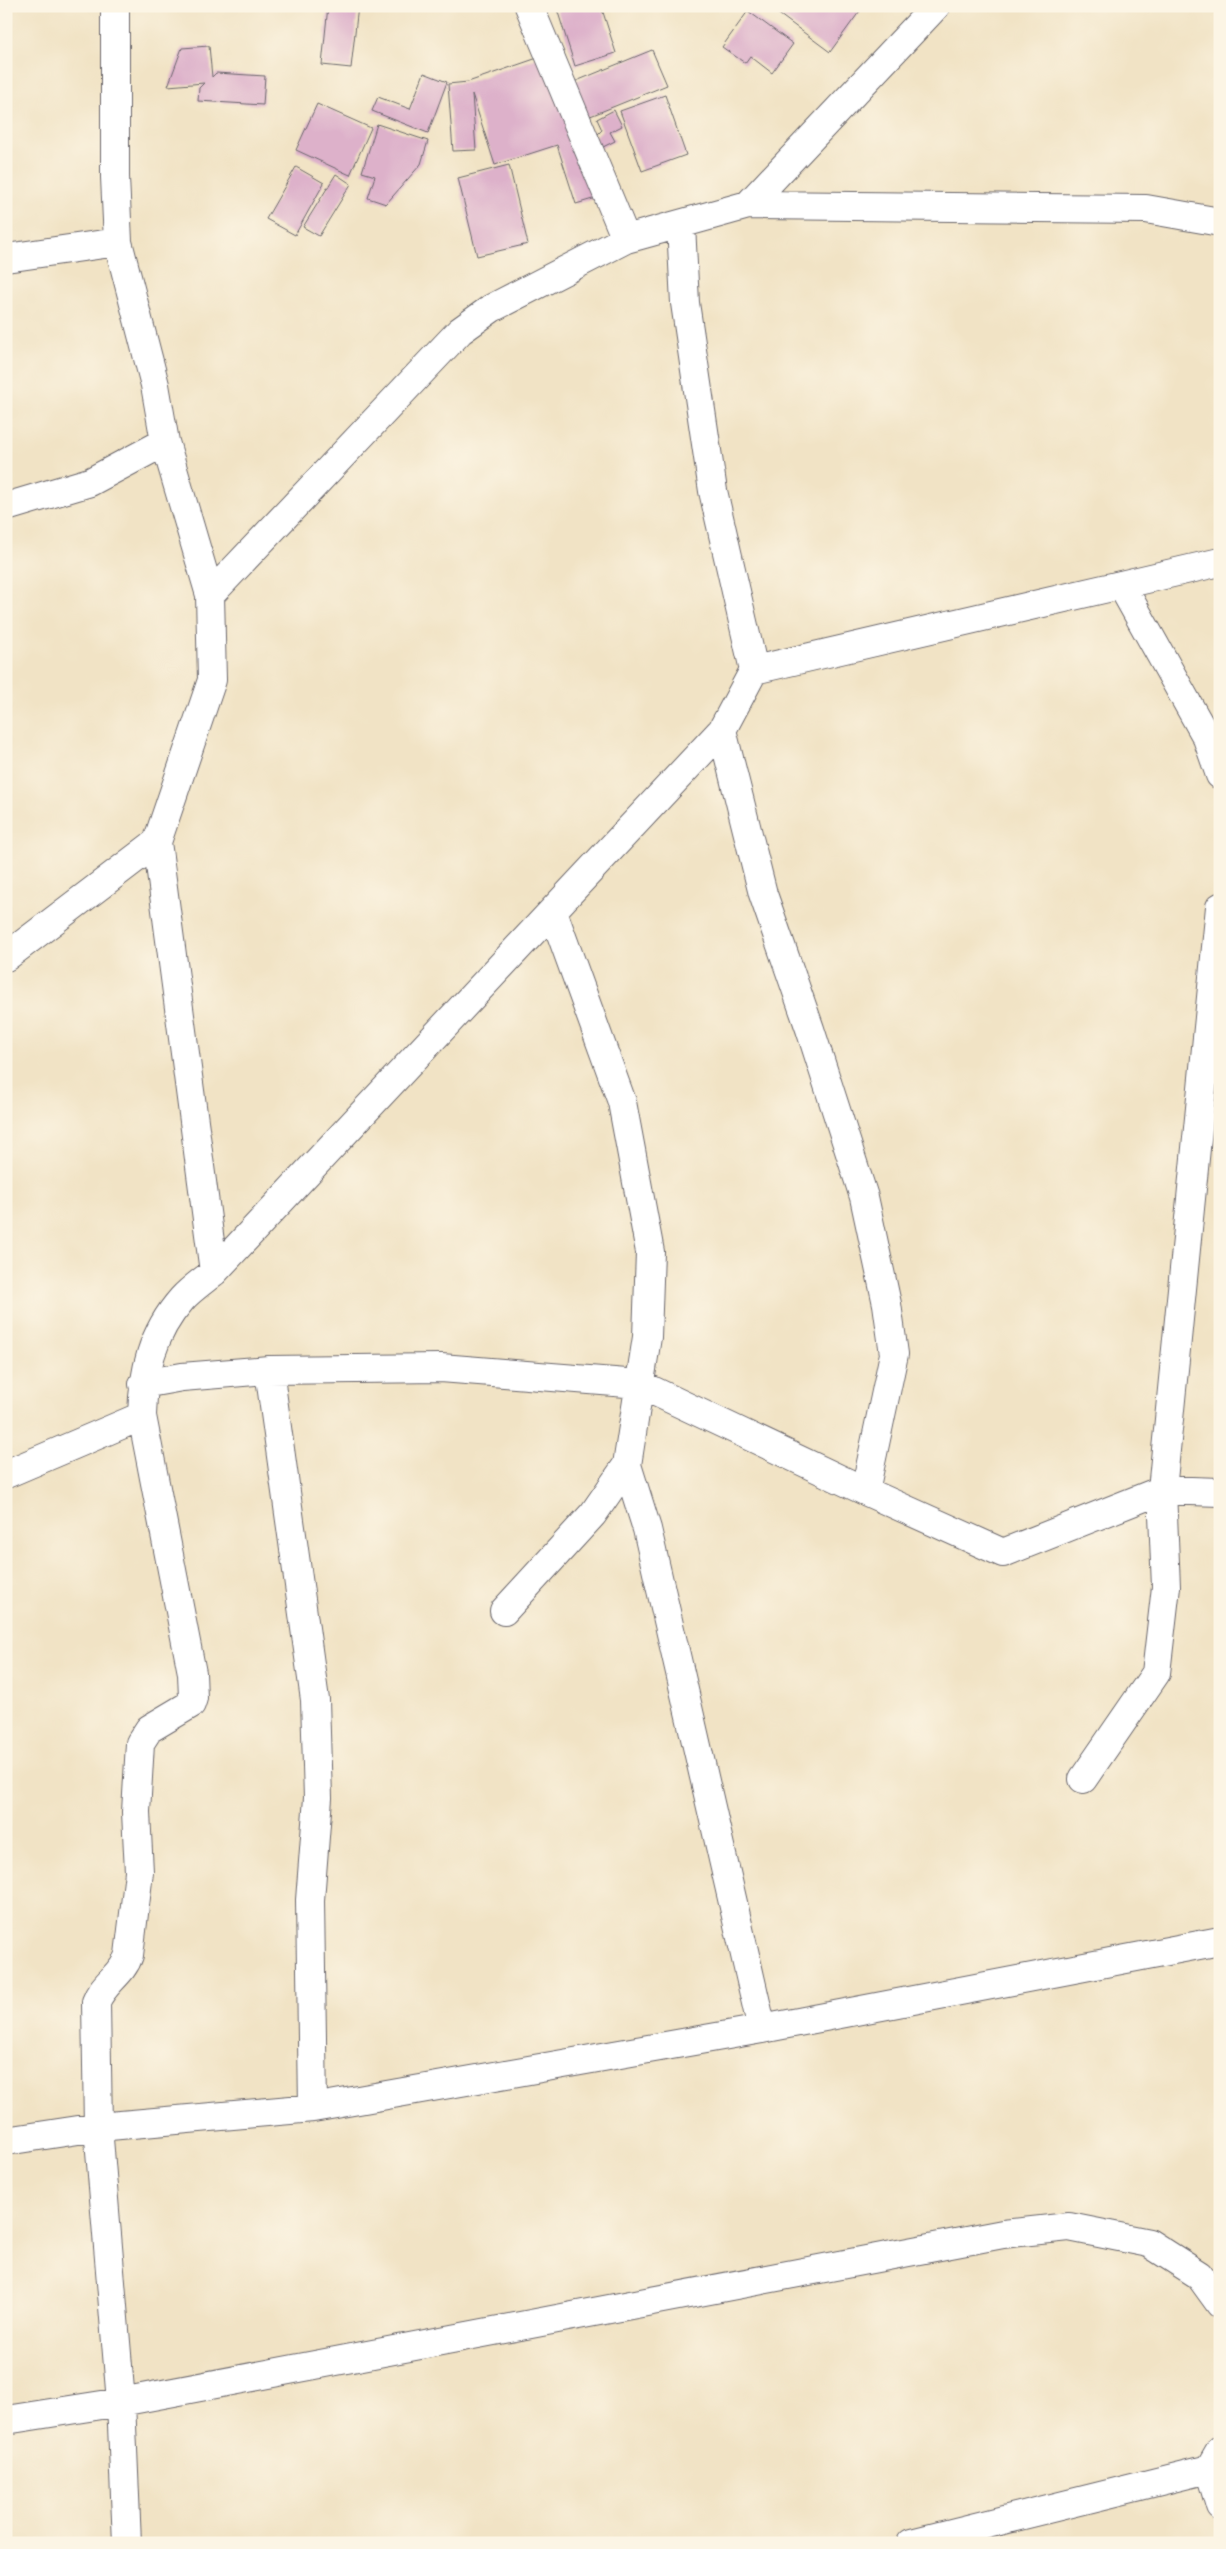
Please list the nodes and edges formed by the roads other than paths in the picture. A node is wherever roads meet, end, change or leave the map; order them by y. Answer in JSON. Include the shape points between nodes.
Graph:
{"nodes":[{"id":1,"x":114,"y":6,"type":"edge"},
{"id":2,"x":529,"y":6,"type":"edge"},
{"id":3,"x":936,"y":6,"type":"edge"},
{"id":4,"x":748,"y":205,"type":"junction"},
{"id":5,"x":1220,"y":222,"type":"edge"},
{"id":6,"x":681,"y":225,"type":"junction"},
{"id":7,"x":626,"y":239,"type":"junction"},
{"id":8,"x":118,"y":242,"type":"junction"},
{"id":9,"x":6,"y":258,"type":"edge"},
{"id":10,"x":165,"y":442,"type":"junction"},
{"id":11,"x":6,"y":507,"type":"edge"},
{"id":12,"x":1220,"y":562,"type":"edge"},
{"id":13,"x":1122,"y":586,"type":"junction"},
{"id":14,"x":210,"y":595,"type":"junction"},
{"id":15,"x":754,"y":670,"type":"junction"},
{"id":16,"x":722,"y":730,"type":"junction"},
{"id":17,"x":1220,"y":775,"type":"edge"},
{"id":18,"x":157,"y":842,"type":"junction"},
{"id":19,"x":1220,"y":907,"type":"edge"},
{"id":20,"x":553,"y":912,"type":"junction"},
{"id":21,"x":6,"y":957,"type":"edge"},
{"id":22,"x":214,"y":1272,"type":"junction"},
{"id":23,"x":270,"y":1370,"type":"junction"},
{"id":24,"x":143,"y":1384,"type":"junction"},
{"id":25,"x":639,"y":1384,"type":"junction"},
{"id":26,"x":142,"y":1416,"type":"junction"},
{"id":27,"x":627,"y":1465,"type":"junction"},
{"id":28,"x":6,"y":1474,"type":"edge"},
{"id":29,"x":1162,"y":1490,"type":"junction"},
{"id":30,"x":865,"y":1491,"type":"junction"},
{"id":31,"x":1220,"y":1492,"type":"edge"},
{"id":32,"x":504,"y":1611,"type":"dead end"},
{"id":33,"x":1083,"y":1780,"type":"dead end"},
{"id":34,"x":1220,"y":1941,"type":"edge"},
{"id":35,"x":762,"y":2029,"type":"junction"},
{"id":36,"x":313,"y":2108,"type":"junction"},
{"id":37,"x":98,"y":2127,"type":"junction"},
{"id":38,"x":6,"y":2141,"type":"edge"},
{"id":39,"x":1220,"y":2304,"type":"edge"},
{"id":40,"x":121,"y":2402,"type":"junction"},
{"id":41,"x":6,"y":2420,"type":"edge"},
{"id":42,"x":1214,"y":2459,"type":"edge"},
{"id":43,"x":1220,"y":2506,"type":"edge"},
{"id":44,"x":127,"y":2543,"type":"edge"},
{"id":45,"x":911,"y":2543,"type":"edge"}],
"edges":[{"from":1,"to":8,"type":"street"},
{"from":2,"to":7,"type":"street"},
{"from":3,"to":4,"type":"street"},
{"from":4,"to":5,"type":"street","via":[[1146,210]]},
{"from":4,"to":6,"type":"street"},
{"from":6,"to":7,"type":"street"},
{"from":6,"to":15,"type":"street","via":[[685,303],[713,491]]},
{"from":7,"to":14,"type":"street","via":[[492,308],[460,331]]},
{"from":8,"to":9,"type":"street"},
{"from":8,"to":10,"type":"street"},
{"from":10,"to":11,"type":"street","via":[[90,482]]},
{"from":10,"to":14,"type":"street"},
{"from":12,"to":13,"type":"street"},
{"from":13,"to":15,"type":"street"},
{"from":13,"to":17,"type":"street","via":[[1207,738]]},
{"from":14,"to":18,"type":"street","via":[[212,680]]},
{"from":15,"to":16,"type":"street"},
{"from":16,"to":20,"type":"street"},
{"from":16,"to":30,"type":"street","via":[[763,894],[864,1197],[887,1304],[894,1354]]},
{"from":18,"to":21,"type":"street"},
{"from":18,"to":22,"type":"street"},
{"from":19,"to":29,"type":"street"},
{"from":20,"to":22,"type":"street"},
{"from":20,"to":25,"type":"street","via":[[622,1102],[650,1252],[647,1338]]},
{"from":22,"to":24,"type":"street","via":[[182,1298],[158,1331]]},
{"from":23,"to":24,"type":"street","via":[[182,1377]]},
{"from":23,"to":25,"type":"street","via":[[442,1368]]},
{"from":23,"to":36,"type":"street","via":[[315,1700],[318,1798],[310,1900]]},
{"from":24,"to":26,"type":"street"},
{"from":25,"to":27,"type":"street"},
{"from":25,"to":30,"type":"street"},
{"from":26,"to":28,"type":"street"},
{"from":26,"to":37,"type":"street","via":[[192,1673],[193,1698],[185,1708],[149,1729],[140,1743],[136,1812],[139,1872],[129,1955],[126,1964],[98,1995],[96,2002]]},
{"from":27,"to":32,"type":"street","via":[[593,1514]]},
{"from":27,"to":35,"type":"street","via":[[647,1529]]},
{"from":29,"to":30,"type":"street","via":[[1003,1553]]},
{"from":29,"to":31,"type":"street"},
{"from":29,"to":33,"type":"street","via":[[1166,1587],[1156,1673]]},
{"from":34,"to":35,"type":"street"},
{"from":35,"to":36,"type":"street"},
{"from":36,"to":37,"type":"street"},
{"from":37,"to":38,"type":"street"},
{"from":37,"to":40,"type":"street"},
{"from":39,"to":40,"type":"street","via":[[1199,2275],[1149,2243],[1070,2227],[1003,2234]]},
{"from":40,"to":41,"type":"street"},
{"from":40,"to":44,"type":"street"},
{"from":42,"to":43,"type":"street"},
{"from":42,"to":45,"type":"street"}]}
